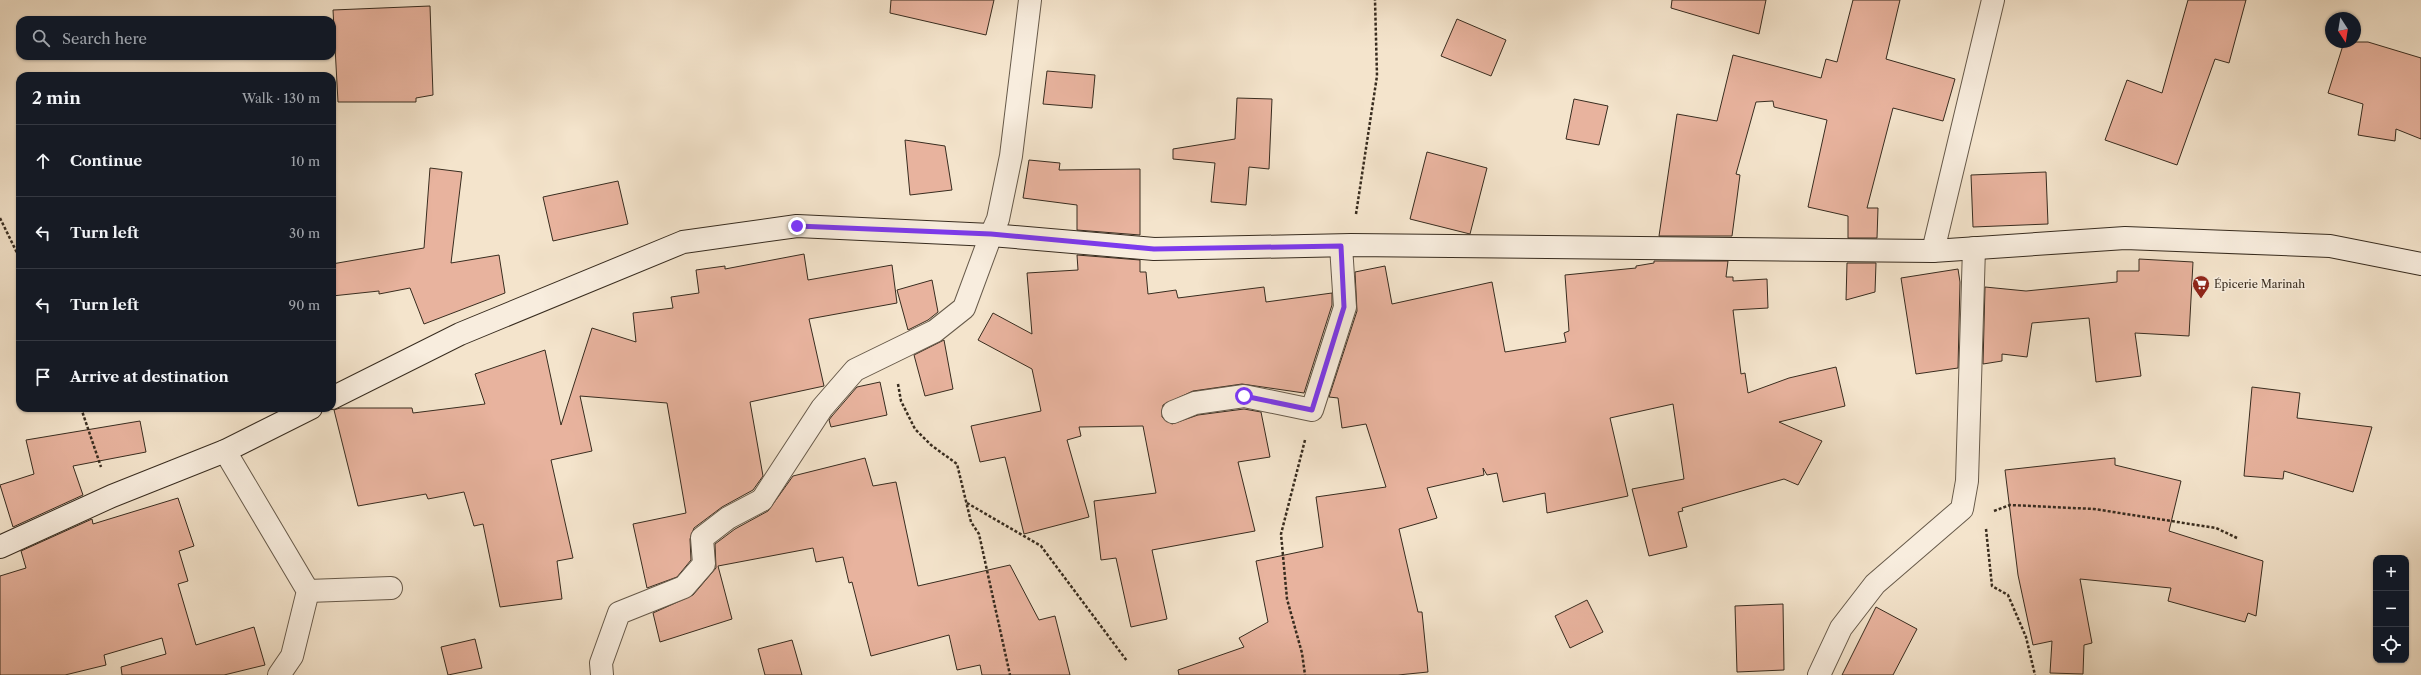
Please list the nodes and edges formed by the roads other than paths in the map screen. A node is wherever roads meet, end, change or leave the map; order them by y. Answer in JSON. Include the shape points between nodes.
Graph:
{"nodes":[{"id":1,"x":1030,"y":0,"type":"edge"},
{"id":2,"x":1993,"y":0,"type":"edge"},
{"id":3,"x":991,"y":234,"type":"junction"},
{"id":4,"x":1346,"y":245,"type":"junction"},
{"id":5,"x":1974,"y":248,"type":"junction"},
{"id":6,"x":1933,"y":251,"type":"junction"},
{"id":7,"x":2421,"y":264,"type":"edge"},
{"id":8,"x":336,"y":396,"type":"edge"},
{"id":9,"x":303,"y":412,"type":"edge"},
{"id":10,"x":1173,"y":412,"type":"dead end"},
{"id":11,"x":225,"y":451,"type":"junction"},
{"id":12,"x":0,"y":547,"type":"edge"},
{"id":13,"x":391,"y":588,"type":"dead end"},
{"id":14,"x":308,"y":591,"type":"junction"},
{"id":15,"x":279,"y":675,"type":"edge"},
{"id":16,"x":602,"y":675,"type":"edge"},
{"id":17,"x":1819,"y":675,"type":"edge"}],
"edges":[{"from":1,"to":3,"type":"street","via":[[1011,156],[998,219]]},
{"from":2,"to":6,"type":"street"},
{"from":3,"to":4,"type":"street","via":[[1154,249]]},
{"from":3,"to":8,"type":"street","via":[[797,226],[683,242],[460,334]]},
{"from":3,"to":16,"type":"street","via":[[964,308],[936,331],[855,370],[822,408],[762,500],[728,518],[702,538],[704,564],[684,587],[619,613],[601,663]]},
{"from":4,"to":6,"type":"street"},
{"from":4,"to":10,"type":"street","via":[[1344,307],[1312,410],[1244,396],[1195,403]]},
{"from":5,"to":6,"type":"street"},
{"from":5,"to":7,"type":"street","via":[[2141,239],[2330,246]]},
{"from":5,"to":17,"type":"street","via":[[1967,481],[1962,509],[1875,584],[1841,628]]},
{"from":9,"to":11,"type":"street"},
{"from":11,"to":12,"type":"street","via":[[112,496]]},
{"from":11,"to":14,"type":"street"},
{"from":13,"to":14,"type":"street"},
{"from":14,"to":15,"type":"street","via":[[292,656]]}]}
